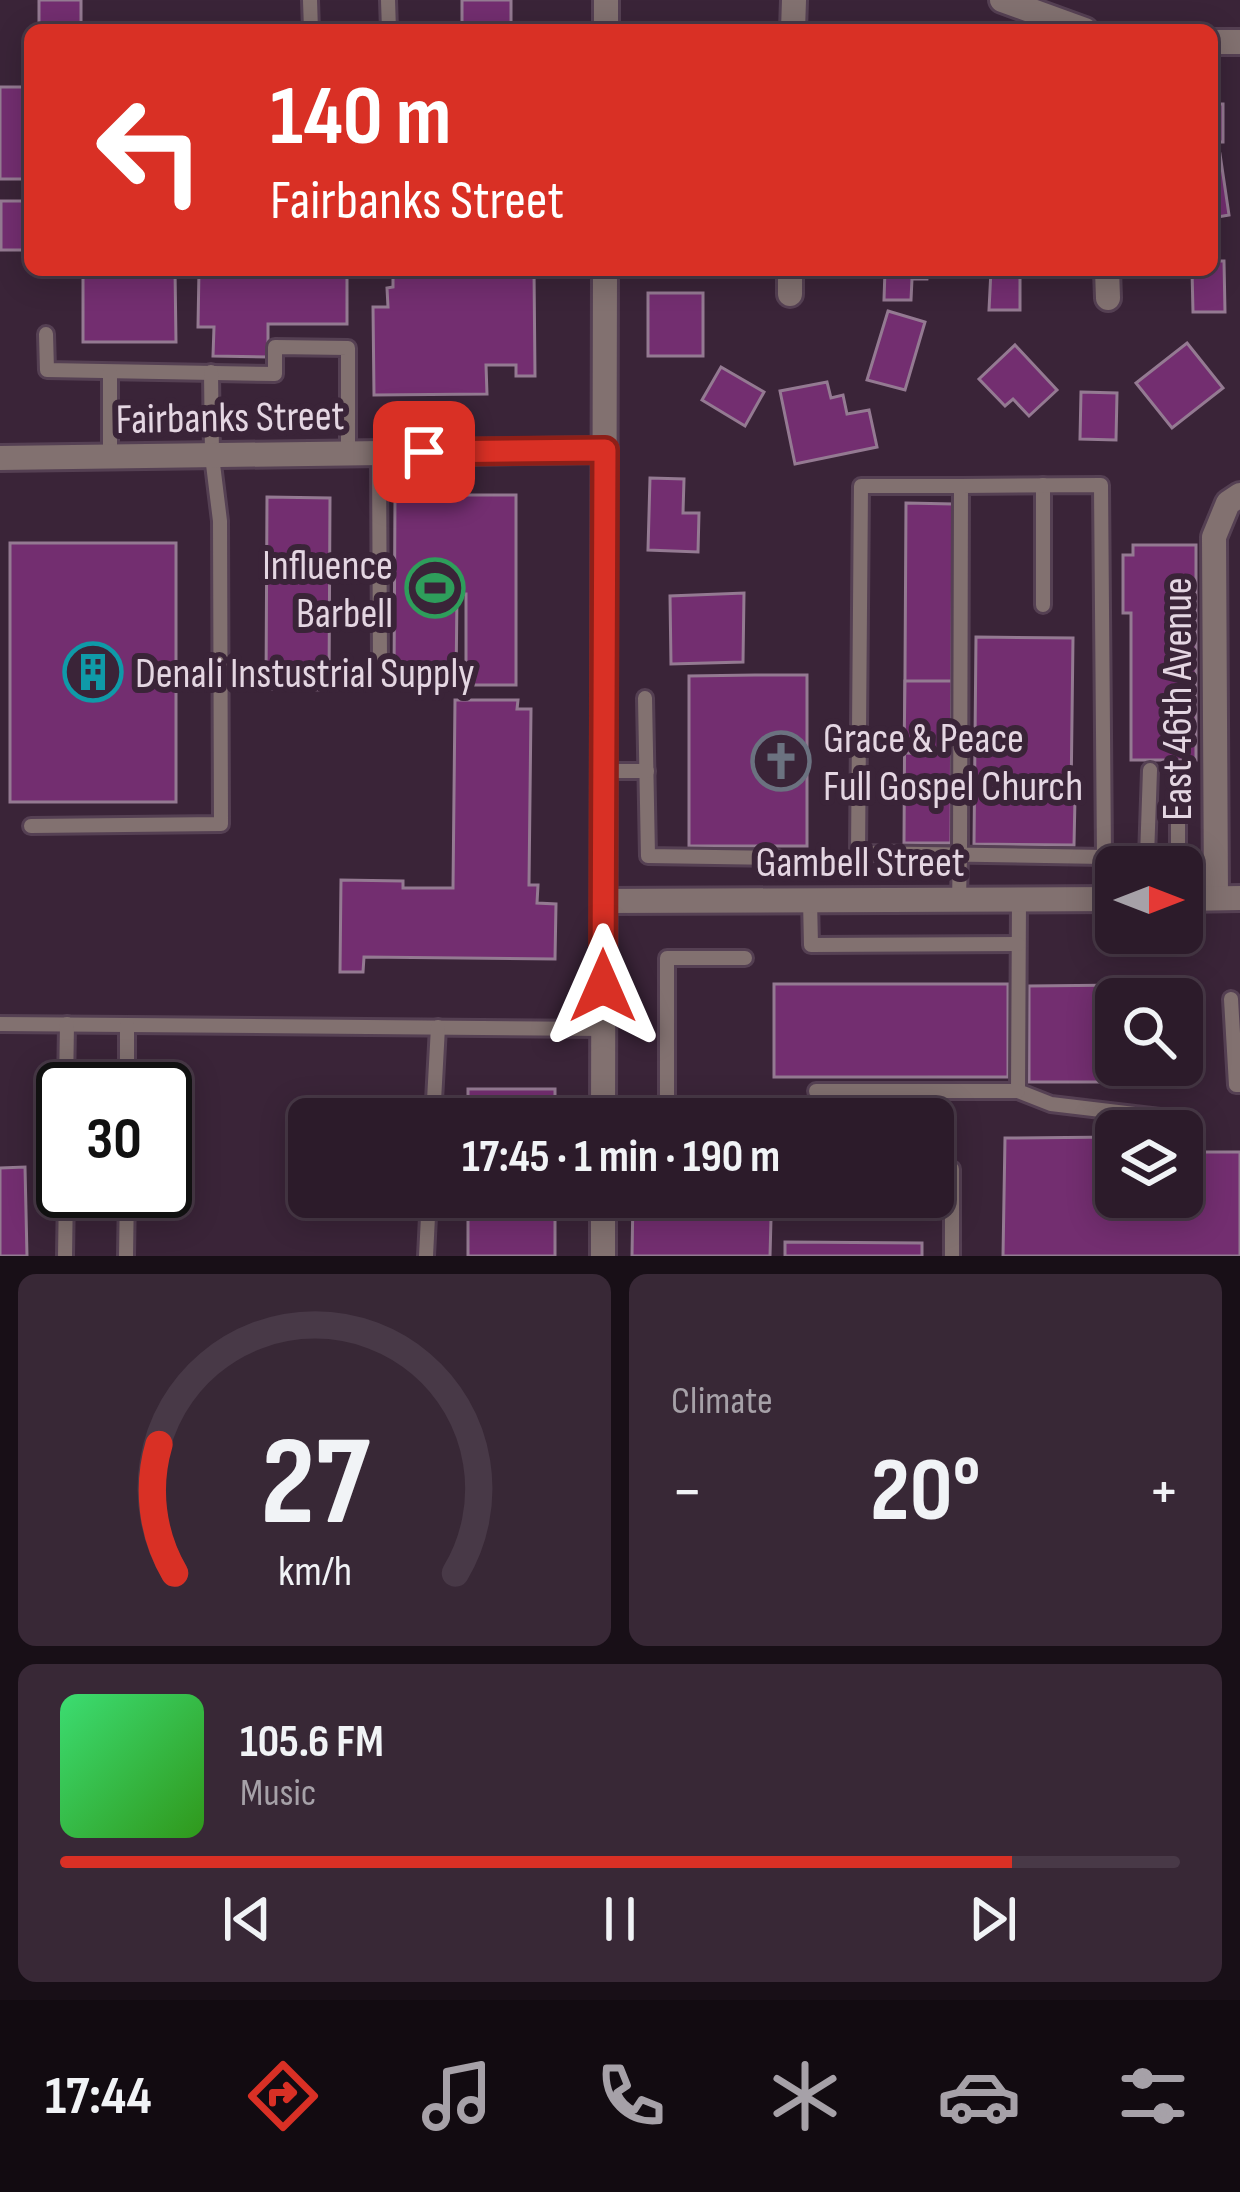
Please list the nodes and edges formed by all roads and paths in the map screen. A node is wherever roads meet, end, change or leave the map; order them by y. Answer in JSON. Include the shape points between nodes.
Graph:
{"nodes":[{"id":1,"x":1017,"y":3,"type":"edge"},
{"id":2,"x":1070,"y":24,"type":"edge"},
{"id":3,"x":605,"y":276,"type":"edge"},
{"id":4,"x":1107,"y":276,"type":"edge"},
{"id":5,"x":1108,"y":298,"type":"dead end"},
{"id":6,"x":46,"y":334,"type":"dead end"},
{"id":7,"x":110,"y":372,"type":"junction"},
{"id":8,"x":212,"y":373,"type":"junction"},
{"id":9,"x":605,"y":450,"type":"junction"},
{"id":10,"x":348,"y":452,"type":"junction"},
{"id":11,"x":379,"y":453,"type":"junction"},
{"id":12,"x":110,"y":457,"type":"junction"},
{"id":13,"x":212,"y":457,"type":"junction"},
{"id":14,"x":0,"y":458,"type":"edge"},
{"id":15,"x":1043,"y":484,"type":"junction"},
{"id":16,"x":961,"y":486,"type":"junction"},
{"id":17,"x":1234,"y":499,"type":"edge"},
{"id":18,"x":1043,"y":605,"type":"dead end"},
{"id":19,"x":380,"y":661,"type":"dead end"},
{"id":20,"x":645,"y":698,"type":"dead end"},
{"id":21,"x":1150,"y":770,"type":"dead end"},
{"id":22,"x":604,"y":771,"type":"junction"},
{"id":23,"x":647,"y":771,"type":"junction"},
{"id":24,"x":1178,"y":773,"type":"dead end"},
{"id":25,"x":32,"y":826,"type":"dead end"},
{"id":26,"x":1104,"y":846,"type":"edge"},
{"id":27,"x":1147,"y":846,"type":"edge"},
{"id":28,"x":1178,"y":846,"type":"edge"},
{"id":29,"x":960,"y":853,"type":"junction"},
{"id":30,"x":1095,"y":857,"type":"edge"},
{"id":31,"x":777,"y":859,"type":"dead end"},
{"id":32,"x":1228,"y":898,"type":"edge"},
{"id":33,"x":959,"y":899,"type":"junction"},
{"id":34,"x":1019,"y":899,"type":"junction"},
{"id":35,"x":1095,"y":899,"type":"edge"},
{"id":36,"x":811,"y":900,"type":"junction"},
{"id":37,"x":604,"y":901,"type":"junction"},
{"id":38,"x":1018,"y":944,"type":"junction"},
{"id":39,"x":745,"y":958,"type":"dead end"},
{"id":40,"x":1231,"y":999,"type":"dead end"},
{"id":41,"x":0,"y":1024,"type":"edge"},
{"id":42,"x":67,"y":1024,"type":"junction"},
{"id":43,"x":128,"y":1024,"type":"junction"},
{"id":44,"x":438,"y":1027,"type":"junction"},
{"id":45,"x":603,"y":1029,"type":"junction"},
{"id":46,"x":66,"y":1062,"type":"edge"},
{"id":47,"x":127,"y":1062,"type":"edge"},
{"id":48,"x":1240,"y":1085,"type":"edge"},
{"id":49,"x":817,"y":1091,"type":"dead end"},
{"id":50,"x":1018,"y":1091,"type":"junction"},
{"id":51,"x":434,"y":1098,"type":"edge"},
{"id":52,"x":603,"y":1098,"type":"edge"},
{"id":53,"x":668,"y":1098,"type":"edge"},
{"id":54,"x":1101,"y":1110,"type":"edge"},
{"id":55,"x":66,"y":1218,"type":"edge"},
{"id":56,"x":127,"y":1218,"type":"edge"},
{"id":57,"x":428,"y":1218,"type":"edge"},
{"id":58,"x":603,"y":1218,"type":"edge"},
{"id":59,"x":952,"y":1218,"type":"edge"},
{"id":60,"x":65,"y":1256,"type":"edge"},
{"id":61,"x":126,"y":1256,"type":"edge"},
{"id":62,"x":426,"y":1256,"type":"edge"},
{"id":63,"x":603,"y":1256,"type":"edge"},
{"id":64,"x":952,"y":1256,"type":"edge"}],
"edges":[{"from":1,"to":2,"type":"street"},
{"from":3,"to":9,"type":"street"},
{"from":4,"to":5,"type":"street"},
{"from":6,"to":7,"type":"lane","via":[[47,370]]},
{"from":7,"to":8,"type":"lane"},
{"from":7,"to":12,"type":"lane"},
{"from":8,"to":10,"type":"lane","via":[[275,374],[275,347],[348,348]]},
{"from":8,"to":13,"type":"lane"},
{"from":9,"to":11,"type":"street","name":"Fairbanks Street"},
{"from":9,"to":22,"type":"street"},
{"from":10,"to":11,"type":"street","name":"Fairbanks Street"},
{"from":10,"to":13,"type":"street","name":"Fairbanks Street"},
{"from":11,"to":19,"type":"lane"},
{"from":12,"to":13,"type":"street","name":"Fairbanks Street"},
{"from":12,"to":14,"type":"street","name":"Fairbanks Street"},
{"from":13,"to":25,"type":"lane","via":[[220,520],[221,824]]},
{"from":15,"to":16,"type":"lane"},
{"from":15,"to":18,"type":"lane"},
{"from":15,"to":26,"type":"lane","via":[[1101,485]]},
{"from":16,"to":29,"type":"lane"},
{"from":16,"to":29,"type":"lane","via":[[861,486],[858,853]]},
{"from":17,"to":32,"type":"street","name":"East 46th Avenue","via":[[1214,536]]},
{"from":20,"to":23,"type":"lane"},
{"from":21,"to":27,"type":"lane"},
{"from":22,"to":23,"type":"lane"},
{"from":22,"to":37,"type":"street"},
{"from":23,"to":31,"type":"lane","via":[[648,856]]},
{"from":24,"to":28,"type":"lane"},
{"from":29,"to":30,"type":"lane"},
{"from":29,"to":33,"type":"lane"},
{"from":33,"to":34,"type":"street","name":"Gambell Street"},
{"from":33,"to":36,"type":"street","name":"Gambell Street"},
{"from":34,"to":35,"type":"street","name":"Gambell Street"},
{"from":34,"to":38,"type":"lane"},
{"from":36,"to":37,"type":"street","name":"Gambell Street"},
{"from":36,"to":38,"type":"lane","via":[[811,945]]},
{"from":37,"to":45,"type":"street"},
{"from":38,"to":50,"type":"lane"},
{"from":39,"to":53,"type":"lane","via":[[667,958]]},
{"from":40,"to":48,"type":"lane"},
{"from":41,"to":42,"type":"lane"},
{"from":42,"to":43,"type":"lane"},
{"from":42,"to":46,"type":"lane"},
{"from":43,"to":44,"type":"lane"},
{"from":43,"to":47,"type":"lane"},
{"from":44,"to":45,"type":"lane"},
{"from":44,"to":51,"type":"lane"},
{"from":45,"to":52,"type":"street"},
{"from":49,"to":50,"type":"lane"},
{"from":50,"to":54,"type":"lane"},
{"from":55,"to":60,"type":"lane"},
{"from":56,"to":61,"type":"lane"},
{"from":57,"to":62,"type":"lane"},
{"from":58,"to":63,"type":"street"},
{"from":59,"to":64,"type":"lane"}]}
